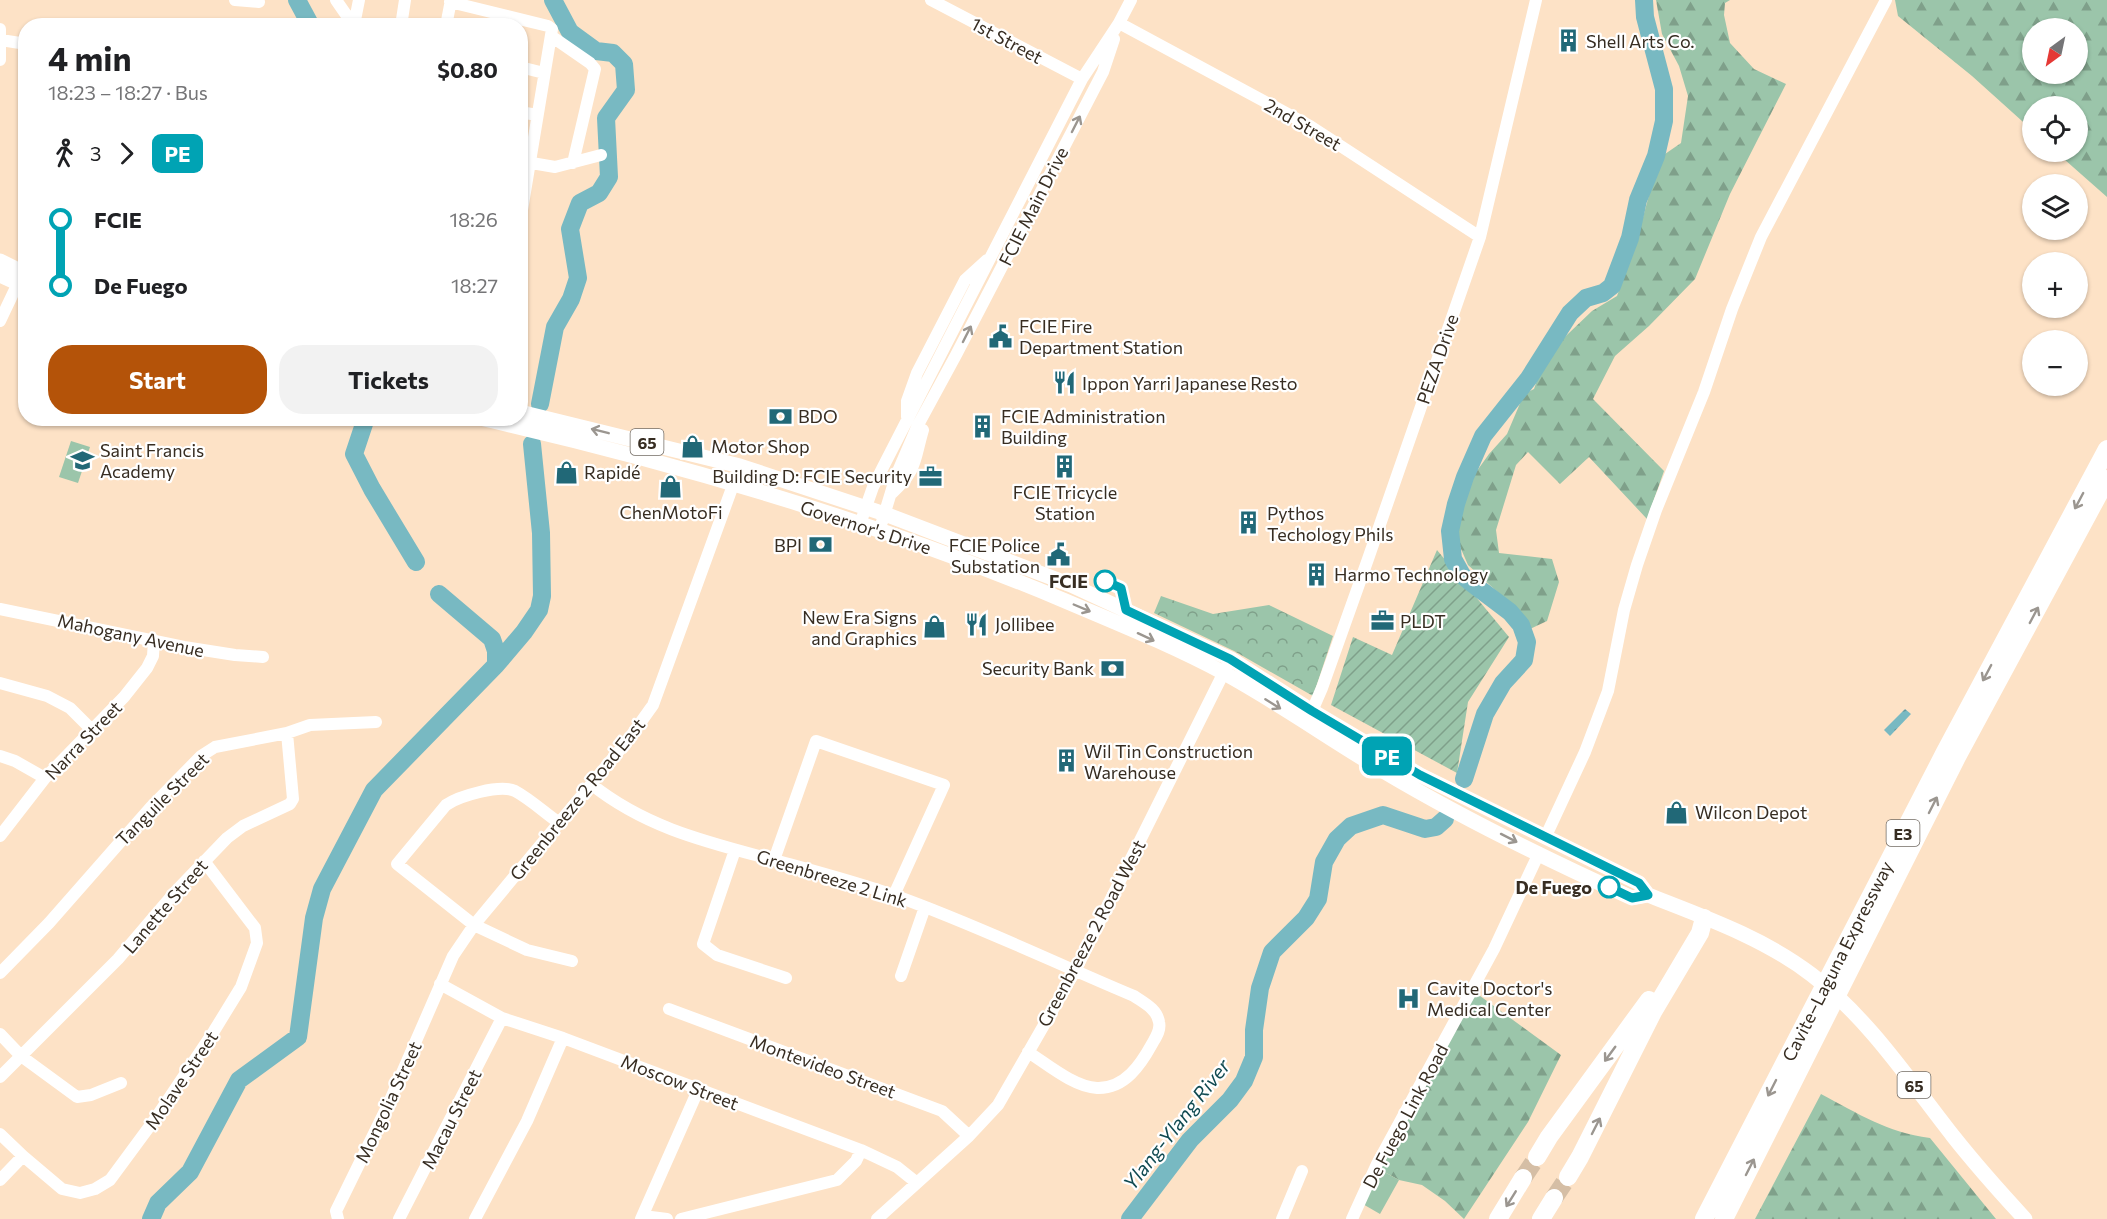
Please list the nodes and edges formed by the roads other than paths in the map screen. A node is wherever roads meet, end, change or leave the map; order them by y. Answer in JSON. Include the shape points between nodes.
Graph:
{"nodes":[{"id":1,"x":235,"y":0,"type":"edge"},
{"id":2,"x":336,"y":0,"type":"edge"},
{"id":3,"x":359,"y":0,"type":"edge"},
{"id":4,"x":405,"y":0,"type":"edge"},
{"id":5,"x":931,"y":0,"type":"edge"},
{"id":6,"x":1131,"y":0,"type":"edge"},
{"id":7,"x":1536,"y":0,"type":"edge"},
{"id":8,"x":1886,"y":0,"type":"edge"},
{"id":9,"x":450,"y":1,"type":"edge"},
{"id":10,"x":259,"y":2,"type":"dead end"},
{"id":11,"x":494,"y":6,"type":"edge"},
{"id":12,"x":349,"y":18,"type":"edge"},
{"id":13,"x":355,"y":18,"type":"edge"},
{"id":14,"x":402,"y":18,"type":"edge"},
{"id":15,"x":447,"y":18,"type":"edge"},
{"id":16,"x":526,"y":18,"type":"edge"},
{"id":17,"x":528,"y":19,"type":"edge"},
{"id":18,"x":1119,"y":23,"type":"junction"},
{"id":19,"x":551,"y":33,"type":"junction"},
{"id":20,"x":1,"y":35,"type":"edge"},
{"id":21,"x":18,"y":42,"type":"edge"},
{"id":22,"x":0,"y":60,"type":"edge"},
{"id":23,"x":528,"y":69,"type":"edge"},
{"id":24,"x":544,"y":73,"type":"junction"},
{"id":25,"x":1082,"y":79,"type":"junction"},
{"id":26,"x":528,"y":113,"type":"edge"},
{"id":27,"x":537,"y":115,"type":"junction"},
{"id":28,"x":528,"y":150,"type":"edge"},
{"id":29,"x":601,"y":155,"type":"dead end"},
{"id":30,"x":528,"y":162,"type":"edge"},
{"id":31,"x":573,"y":163,"type":"junction"},
{"id":32,"x":1480,"y":237,"type":"junction"},
{"id":33,"x":0,"y":261,"type":"edge"},
{"id":34,"x":0,"y":274,"type":"edge"},
{"id":35,"x":18,"y":277,"type":"edge"},
{"id":36,"x":18,"y":280,"type":"edge"},
{"id":37,"x":18,"y":290,"type":"edge"},
{"id":38,"x":0,"y":321,"type":"edge"},
{"id":39,"x":528,"y":420,"type":"edge"},
{"id":40,"x":550,"y":427,"type":"junction"},
{"id":41,"x":2107,"y":449,"type":"edge"},
{"id":42,"x":740,"y":466,"type":"junction"},
{"id":43,"x":2107,"y":479,"type":"edge"},
{"id":44,"x":734,"y":484,"type":"junction"},
{"id":45,"x":866,"y":507,"type":"junction"},
{"id":46,"x":890,"y":516,"type":"junction"},
{"id":47,"x":860,"y":524,"type":"junction"},
{"id":48,"x":884,"y":532,"type":"junction"},
{"id":49,"x":0,"y":609,"type":"edge"},
{"id":50,"x":154,"y":640,"type":"junction"},
{"id":51,"x":262,"y":657,"type":"dead end"},
{"id":52,"x":1227,"y":666,"type":"junction"},
{"id":53,"x":0,"y":683,"type":"edge"},
{"id":54,"x":1312,"y":711,"type":"junction"},
{"id":55,"x":376,"y":722,"type":"dead end"},
{"id":56,"x":93,"y":731,"type":"junction"},
{"id":57,"x":287,"y":733,"type":"junction"},
{"id":58,"x":0,"y":756,"type":"edge"},
{"id":59,"x":45,"y":778,"type":"junction"},
{"id":60,"x":591,"y":784,"type":"junction"},
{"id":61,"x":1429,"y":788,"type":"junction"},
{"id":62,"x":1483,"y":816,"type":"junction"},
{"id":63,"x":558,"y":822,"type":"junction"},
{"id":64,"x":0,"y":836,"type":"edge"},
{"id":65,"x":1545,"y":838,"type":"junction"},
{"id":66,"x":735,"y":850,"type":"junction"},
{"id":67,"x":1539,"y":853,"type":"junction"},
{"id":68,"x":774,"y":860,"type":"junction"},
{"id":69,"x":204,"y":861,"type":"junction"},
{"id":70,"x":894,"y":895,"type":"junction"},
{"id":71,"x":1648,"y":895,"type":"junction"},
{"id":72,"x":925,"y":907,"type":"junction"},
{"id":73,"x":1704,"y":918,"type":"junction"},
{"id":74,"x":474,"y":925,"type":"junction"},
{"id":75,"x":572,"y":961,"type":"dead end"},
{"id":76,"x":1075,"y":971,"type":"junction"},
{"id":77,"x":0,"y":973,"type":"edge"},
{"id":78,"x":901,"y":975,"type":"dead end"},
{"id":79,"x":786,"y":978,"type":"dead end"},
{"id":80,"x":440,"y":984,"type":"junction"},
{"id":81,"x":669,"y":1010,"type":"dead end"},
{"id":82,"x":502,"y":1018,"type":"junction"},
{"id":83,"x":0,"y":1034,"type":"edge"},
{"id":84,"x":563,"y":1038,"type":"junction"},
{"id":85,"x":1028,"y":1052,"type":"junction"},
{"id":86,"x":21,"y":1056,"type":"junction"},
{"id":87,"x":0,"y":1077,"type":"edge"},
{"id":88,"x":122,"y":1083,"type":"dead end"},
{"id":89,"x":699,"y":1089,"type":"junction"},
{"id":90,"x":0,"y":1134,"type":"edge"},
{"id":91,"x":969,"y":1136,"type":"junction"},
{"id":92,"x":861,"y":1150,"type":"junction"},
{"id":93,"x":23,"y":1156,"type":"junction"},
{"id":94,"x":1537,"y":1157,"type":"tunnel mouth"},
{"id":95,"x":1302,"y":1171,"type":"dead end"},
{"id":96,"x":1568,"y":1177,"type":"tunnel mouth"},
{"id":97,"x":1523,"y":1178,"type":"tunnel mouth"},
{"id":98,"x":0,"y":1180,"type":"edge"},
{"id":99,"x":918,"y":1183,"type":"junction"},
{"id":100,"x":1554,"y":1198,"type":"tunnel mouth"},
{"id":101,"x":642,"y":1217,"type":"edge"},
{"id":102,"x":338,"y":1219,"type":"edge"},
{"id":103,"x":399,"y":1219,"type":"edge"},
{"id":104,"x":475,"y":1219,"type":"edge"},
{"id":105,"x":667,"y":1219,"type":"edge"},
{"id":106,"x":681,"y":1219,"type":"edge"},
{"id":107,"x":878,"y":1219,"type":"edge"},
{"id":108,"x":1282,"y":1219,"type":"edge"},
{"id":109,"x":1352,"y":1219,"type":"edge"},
{"id":110,"x":1498,"y":1219,"type":"edge"},
{"id":111,"x":1541,"y":1219,"type":"edge"},
{"id":112,"x":1704,"y":1219,"type":"edge"},
{"id":113,"x":1724,"y":1219,"type":"edge"},
{"id":114,"x":2025,"y":1219,"type":"edge"}],
"edges":[{"from":1,"to":10,"type":"street"},
{"from":2,"to":12,"type":"street"},
{"from":3,"to":13,"type":"street"},
{"from":4,"to":14,"type":"street"},
{"from":5,"to":25,"type":"street","name":"1st Street"},
{"from":6,"to":18,"type":"street","name":"FCIE Main Drive"},
{"from":7,"to":32,"type":"street","name":"PEZA Drive"},
{"from":8,"to":65,"type":"street","via":[[1802,156],[1748,268],[1637,565],[1608,691]]},
{"from":9,"to":11,"type":"street"},
{"from":9,"to":15,"type":"street"},
{"from":11,"to":16,"type":"street"},
{"from":17,"to":19,"type":"street","via":[[548,26]]},
{"from":18,"to":25,"type":"street","name":"FCIE Main Drive"},
{"from":18,"to":32,"type":"street","name":"2nd Street","via":[[1303,122]]},
{"from":46,"to":18,"type":"street","name":"FCIE Main Drive","one_way":true,"via":[[891,494],[906,480],[917,460],[923,428],[940,397],[939,386],[1103,72]]},
{"from":19,"to":24,"type":"street"},
{"from":19,"to":31,"type":"street","via":[[595,69]]},
{"from":20,"to":21,"type":"street"},
{"from":20,"to":22,"type":"street"},
{"from":23,"to":24,"type":"street"},
{"from":24,"to":27,"type":"street"},
{"from":25,"to":45,"type":"street","name":"FCIE Main Drive","via":[[992,255],[965,280],[912,383],[907,401],[908,420]]},
{"from":26,"to":27,"type":"street"},
{"from":27,"to":28,"type":"street"},
{"from":29,"to":31,"type":"street"},
{"from":30,"to":31,"type":"street","via":[[555,167]]},
{"from":32,"to":54,"type":"street","name":"PEZA Drive"},
{"from":33,"to":35,"type":"main road"},
{"from":34,"to":36,"type":"main road"},
{"from":37,"to":38,"type":"street"},
{"from":39,"to":40,"type":"main road","name":"Governor's Drive","number":"65"},
{"from":42,"to":40,"type":"main road","name":"Governor's Drive","number":"65","one_way":true},
{"from":40,"to":44,"type":"main road","name":"Governor's Drive","number":"65"},
{"from":41,"to":112,"type":"highway","name":"Cavite–Laguna Expressway","number":"E3","one_way":true,"via":[[1945,752]]},
{"from":42,"to":44,"type":"street","name":"Greenbreeze 2 Road East"},
{"from":42,"to":45,"type":"main road","name":"Governor's Drive","number":"65"},
{"from":113,"to":43,"type":"highway","name":"Cavite–Laguna Expressway","number":"E3","one_way":true,"via":[[1957,758]]},
{"from":44,"to":47,"type":"main road","name":"Governor's Drive","number":"65"},
{"from":44,"to":60,"type":"street","name":"Greenbreeze 2 Road East","via":[[653,705]]},
{"from":45,"to":46,"type":"main road","name":"Governor's Drive","number":"65"},
{"from":45,"to":47,"type":"street","name":"FCIE Main Drive"},
{"from":46,"to":48,"type":"main road"},
{"from":46,"to":52,"type":"main road","name":"Governor's Drive","number":"65","via":[[1071,585]]},
{"from":47,"to":48,"type":"main road","name":"Governor's Drive","number":"65"},
{"from":48,"to":52,"type":"main road","name":"Governor's Drive","number":"65","one_way":true,"via":[[1011,578]]},
{"from":49,"to":50,"type":"street","name":"Mahogany Avenue"},
{"from":50,"to":51,"type":"street","name":"Mahogany Avenue"},
{"from":50,"to":56,"type":"street","name":"Narra Street","via":[[147,668]]},
{"from":52,"to":54,"type":"main road","name":"Governor's Drive","number":"65"},
{"from":52,"to":61,"type":"main road","name":"Governor's Drive","number":"65","one_way":true},
{"from":52,"to":76,"type":"street","name":"Greenbreeze 2 Road West"},
{"from":53,"to":56,"type":"street","via":[[47,696],[70,708]]},
{"from":54,"to":61,"type":"main road","name":"Governor's Drive","number":"65"},
{"from":55,"to":57,"type":"street","name":"Tanguile Street","via":[[310,725]]},
{"from":56,"to":59,"type":"street","name":"Narra Street"},
{"from":57,"to":69,"type":"street","name":"Lanette Street","via":[[293,799],[290,804],[243,826]]},
{"from":57,"to":77,"type":"street","name":"Tanguile Street","via":[[215,747],[201,756]]},
{"from":58,"to":59,"type":"street"},
{"from":59,"to":64,"type":"street","name":"Narra Street"},
{"from":60,"to":63,"type":"street","name":"Greenbreeze 2 Road East"},
{"from":60,"to":66,"type":"street","name":"Greenbreeze 2 Link","via":[[643,818]]},
{"from":61,"to":62,"type":"main road","name":"Governor's Drive","number":"65"},
{"from":62,"to":65,"type":"main road","name":"Governor's Drive","number":"65"},
{"from":62,"to":67,"type":"main road","name":"Governor's Drive","number":"65","one_way":true},
{"from":63,"to":74,"type":"street","name":"Greenbreeze 2 Road East"},
{"from":63,"to":74,"type":"street","via":[[514,790],[499,789],[455,798],[397,864]]},
{"from":65,"to":71,"type":"main road","name":"Governor's Drive","number":"65","via":[[1639,883]]},
{"from":66,"to":68,"type":"street","name":"Greenbreeze 2 Link"},
{"from":66,"to":79,"type":"street","via":[[703,944],[717,955]]},
{"from":67,"to":71,"type":"main road","name":"Governor's Drive","number":"65","via":[[1632,898]]},
{"from":67,"to":109,"type":"street","name":"De Fuego Link Road","via":[[1485,966],[1377,1164]]},
{"from":68,"to":70,"type":"street","name":"Greenbreeze 2 Link"},
{"from":68,"to":70,"type":"street","via":[[816,741],[944,785]]},
{"from":69,"to":86,"type":"street","name":"Lanette Street","via":[[118,959]]},
{"from":69,"to":93,"type":"street","name":"Molave Street","via":[[255,928],[257,943],[241,987],[110,1180],[80,1193],[62,1188]]},
{"from":70,"to":72,"type":"street","name":"Greenbreeze 2 Link"},
{"from":71,"to":73,"type":"main road","name":"Governor's Drive","number":"65"},
{"from":72,"to":76,"type":"street","name":"Greenbreeze 2 Link"},
{"from":72,"to":78,"type":"street"},
{"from":73,"to":94,"type":"highway","one_way":true,"via":[[1691,930],[1645,1007]]},
{"from":96,"to":73,"type":"highway","one_way":true,"via":[[1653,1012],[1700,933]]},
{"from":73,"to":114,"type":"main road","name":"Governor's Drive","number":"65","via":[[1753,939],[1828,988],[1858,1017]]},
{"from":74,"to":75,"type":"street","via":[[527,950]]},
{"from":74,"to":80,"type":"street","name":"Greenbreeze 2 Road East"},
{"from":76,"to":85,"type":"street","name":"Greenbreeze 2 Road West"},
{"from":76,"to":85,"type":"street","via":[[1134,996],[1152,1008],[1160,1030],[1141,1063],[1116,1085],[1098,1088],[1063,1075]]},
{"from":80,"to":82,"type":"street","name":"Moscow Street"},
{"from":80,"to":102,"type":"street","name":"Mongolia Street","via":[[388,1105],[336,1211]]},
{"from":81,"to":91,"type":"street","name":"Montevideo Street","via":[[942,1111]]},
{"from":82,"to":84,"type":"street","name":"Moscow Street"},
{"from":82,"to":103,"type":"street","name":"Macau Street"},
{"from":83,"to":86,"type":"street"},
{"from":84,"to":89,"type":"street","name":"Moscow Street"},
{"from":84,"to":104,"type":"street","via":[[527,1121]]},
{"from":85,"to":91,"type":"street","name":"Greenbreeze 2 Road West","via":[[998,1105]]},
{"from":86,"to":87,"type":"street","name":"Lanette Street"},
{"from":86,"to":88,"type":"street","via":[[77,1097]]},
{"from":89,"to":92,"type":"street","name":"Moscow Street"},
{"from":89,"to":101,"type":"street"},
{"from":90,"to":93,"type":"street","name":"Molave Street"},
{"from":91,"to":99,"type":"street","name":"Greenbreeze 2 Road West"},
{"from":92,"to":99,"type":"street","name":"Moscow Street","via":[[897,1167]]},
{"from":92,"to":106,"type":"street","via":[[837,1180]]},
{"from":93,"to":98,"type":"street"},
{"from":95,"to":108,"type":"street"},
{"from":97,"to":110,"type":"highway","one_way":true},
{"from":99,"to":107,"type":"street","name":"Greenbreeze 2 Road West"},
{"from":100,"to":111,"type":"highway"},
{"from":101,"to":105,"type":"street"}]}
